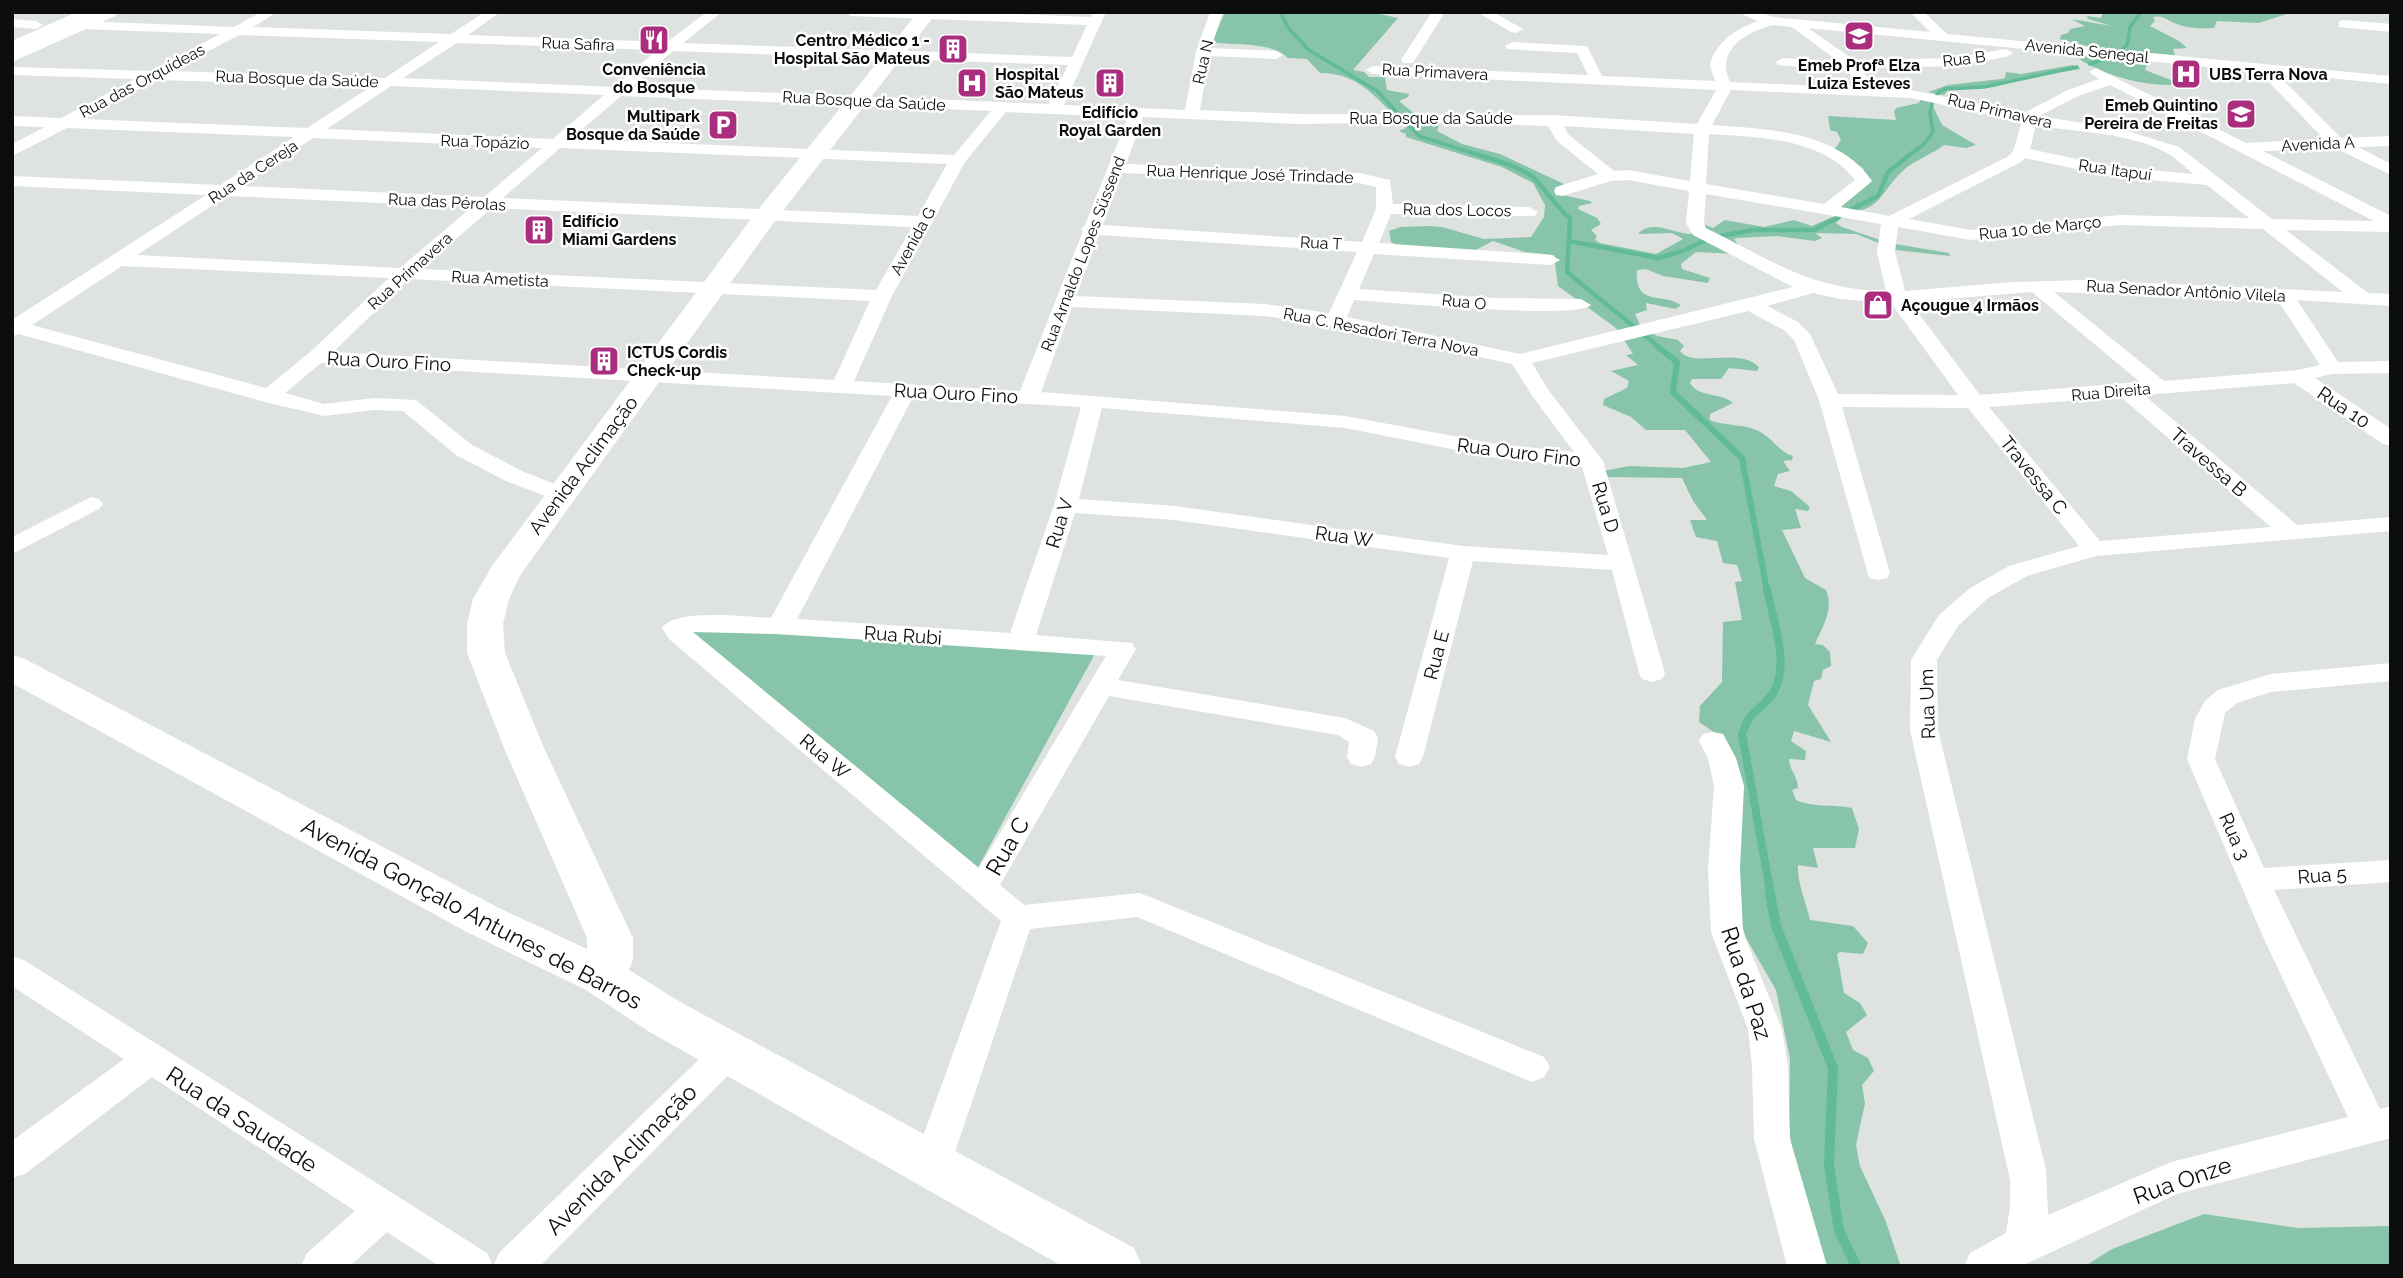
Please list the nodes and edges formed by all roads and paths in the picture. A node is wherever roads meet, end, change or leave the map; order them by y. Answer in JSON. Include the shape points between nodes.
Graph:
{"nodes":[{"id":1,"x":63,"y":12,"type":"edge"},
{"id":2,"x":108,"y":12,"type":"edge"},
{"id":3,"x":271,"y":12,"type":"edge"},
{"id":4,"x":494,"y":12,"type":"edge"},
{"id":5,"x":716,"y":12,"type":"edge"},
{"id":6,"x":851,"y":12,"type":"edge"},
{"id":7,"x":1217,"y":12,"type":"edge"},
{"id":8,"x":1439,"y":12,"type":"edge"},
{"id":9,"x":1483,"y":12,"type":"edge"},
{"id":10,"x":1916,"y":12,"type":"edge"},
{"id":11,"x":927,"y":14,"type":"edge"},
{"id":12,"x":84,"y":17,"type":"edge"},
{"id":13,"x":1098,"y":17,"type":"edge"},
{"id":14,"x":1772,"y":17,"type":"edge"},
{"id":15,"x":12,"y":23,"type":"edge"},
{"id":16,"x":36,"y":24,"type":"junction"},
{"id":17,"x":2344,"y":24,"type":"dead end"},
{"id":18,"x":2391,"y":28,"type":"edge"},
{"id":19,"x":1516,"y":29,"type":"dead end"},
{"id":20,"x":234,"y":32,"type":"junction"},
{"id":21,"x":12,"y":36,"type":"edge"},
{"id":22,"x":1943,"y":37,"type":"junction"},
{"id":23,"x":452,"y":40,"type":"junction"},
{"id":24,"x":12,"y":42,"type":"edge"},
{"id":25,"x":1512,"y":46,"type":"dead end"},
{"id":26,"x":669,"y":47,"type":"junction"},
{"id":27,"x":2040,"y":47,"type":"junction"},
{"id":28,"x":12,"y":50,"type":"edge"},
{"id":29,"x":1203,"y":52,"type":"junction"},
{"id":30,"x":894,"y":55,"type":"junction"},
{"id":31,"x":1276,"y":55,"type":"dead end"},
{"id":32,"x":12,"y":56,"type":"edge"},
{"id":33,"x":1408,"y":60,"type":"dead end"},
{"id":34,"x":1077,"y":61,"type":"junction"},
{"id":35,"x":1783,"y":62,"type":"dead end"},
{"id":36,"x":1851,"y":66,"type":"junction"},
{"id":37,"x":2263,"y":68,"type":"junction"},
{"id":38,"x":1373,"y":70,"type":"dead end"},
{"id":39,"x":12,"y":71,"type":"edge"},
{"id":40,"x":153,"y":75,"type":"junction"},
{"id":41,"x":1597,"y":80,"type":"junction"},
{"id":42,"x":2111,"y":80,"type":"junction"},
{"id":43,"x":2391,"y":80,"type":"edge"},
{"id":44,"x":388,"y":82,"type":"junction"},
{"id":45,"x":1725,"y":88,"type":"junction"},
{"id":46,"x":617,"y":92,"type":"junction"},
{"id":47,"x":1874,"y":93,"type":"junction"},
{"id":48,"x":858,"y":101,"type":"junction"},
{"id":49,"x":1001,"y":108,"type":"junction"},
{"id":50,"x":1055,"y":108,"type":"junction"},
{"id":51,"x":1138,"y":111,"type":"junction"},
{"id":52,"x":1192,"y":113,"type":"junction"},
{"id":53,"x":1394,"y":116,"type":"joint"},
{"id":54,"x":1419,"y":116,"type":"joint"},
{"id":55,"x":2031,"y":119,"type":"junction"},
{"id":56,"x":1552,"y":120,"type":"junction"},
{"id":57,"x":12,"y":121,"type":"edge"},
{"id":58,"x":64,"y":123,"type":"junction"},
{"id":59,"x":1702,"y":130,"type":"junction"},
{"id":60,"x":310,"y":134,"type":"junction"},
{"id":61,"x":2391,"y":141,"type":"edge"},
{"id":62,"x":555,"y":145,"type":"junction"},
{"id":63,"x":2343,"y":146,"type":"junction"},
{"id":64,"x":2246,"y":147,"type":"junction"},
{"id":65,"x":2391,"y":148,"type":"edge"},
{"id":66,"x":12,"y":151,"type":"edge"},
{"id":67,"x":2021,"y":152,"type":"junction"},
{"id":68,"x":2262,"y":155,"type":"junction"},
{"id":69,"x":814,"y":156,"type":"junction"},
{"id":70,"x":958,"y":160,"type":"junction"},
{"id":71,"x":1116,"y":169,"type":"junction"},
{"id":72,"x":2391,"y":170,"type":"edge"},
{"id":73,"x":1610,"y":176,"type":"junction"},
{"id":74,"x":2210,"y":180,"type":"junction"},
{"id":75,"x":12,"y":181,"type":"edge"},
{"id":76,"x":1384,"y":184,"type":"joint"},
{"id":77,"x":1699,"y":185,"type":"junction"},
{"id":78,"x":1562,"y":191,"type":"dead end"},
{"id":79,"x":223,"y":192,"type":"junction"},
{"id":80,"x":487,"y":203,"type":"junction"},
{"id":81,"x":1385,"y":209,"type":"junction"},
{"id":82,"x":1827,"y":210,"type":"junction"},
{"id":83,"x":1529,"y":212,"type":"dead end"},
{"id":84,"x":766,"y":216,"type":"junction"},
{"id":85,"x":924,"y":222,"type":"junction"},
{"id":86,"x":1890,"y":222,"type":"junction"},
{"id":87,"x":2264,"y":223,"type":"junction"},
{"id":88,"x":2391,"y":225,"type":"edge"},
{"id":89,"x":1090,"y":229,"type":"junction"},
{"id":90,"x":1370,"y":246,"type":"junction"},
{"id":91,"x":117,"y":260,"type":"junction"},
{"id":92,"x":1552,"y":260,"type":"dead end"},
{"id":93,"x":404,"y":274,"type":"junction"},
{"id":94,"x":2036,"y":286,"type":"junction"},
{"id":95,"x":1812,"y":287,"type":"junction"},
{"id":96,"x":712,"y":288,"type":"junction"},
{"id":97,"x":1347,"y":293,"type":"junction"},
{"id":98,"x":2284,"y":295,"type":"junction"},
{"id":99,"x":883,"y":296,"type":"junction"},
{"id":100,"x":1897,"y":297,"type":"junction"},
{"id":101,"x":2364,"y":299,"type":"junction"},
{"id":102,"x":1066,"y":300,"type":"junction"},
{"id":103,"x":2391,"y":300,"type":"edge"},
{"id":104,"x":1581,"y":305,"type":"dead end"},
{"id":105,"x":1750,"y":305,"type":"junction"},
{"id":106,"x":1336,"y":320,"type":"junction"},
{"id":107,"x":14,"y":328,"type":"edge"},
{"id":108,"x":316,"y":357,"type":"junction"},
{"id":109,"x":1520,"y":360,"type":"junction"},
{"id":110,"x":2391,"y":367,"type":"edge"},
{"id":111,"x":2332,"y":368,"type":"junction"},
{"id":112,"x":650,"y":375,"type":"junction"},
{"id":113,"x":2298,"y":376,"type":"junction"},
{"id":114,"x":842,"y":386,"type":"junction"},
{"id":115,"x":2160,"y":388,"type":"junction"},
{"id":116,"x":906,"y":390,"type":"junction"},
{"id":117,"x":2128,"y":391,"type":"junction"},
{"id":118,"x":268,"y":397,"type":"junction"},
{"id":119,"x":1028,"y":397,"type":"junction"},
{"id":120,"x":1830,"y":400,"type":"junction"},
{"id":121,"x":1093,"y":401,"type":"junction"},
{"id":122,"x":1974,"y":402,"type":"junction"},
{"id":123,"x":2391,"y":439,"type":"edge"},
{"id":124,"x":1592,"y":461,"type":"junction"},
{"id":125,"x":561,"y":495,"type":"junction"},
{"id":126,"x":91,"y":504,"type":"dead end"},
{"id":127,"x":1066,"y":505,"type":"junction"},
{"id":128,"x":2391,"y":524,"type":"edge"},
{"id":129,"x":2291,"y":532,"type":"junction"},
{"id":130,"x":12,"y":547,"type":"edge"},
{"id":131,"x":2094,"y":549,"type":"junction"},
{"id":132,"x":1463,"y":553,"type":"junction"},
{"id":133,"x":1623,"y":563,"type":"junction"},
{"id":134,"x":1878,"y":573,"type":"dead end"},
{"id":135,"x":683,"y":624,"type":"joint"},
{"id":136,"x":780,"y":626,"type":"junction"},
{"id":137,"x":1020,"y":643,"type":"junction"},
{"id":138,"x":1123,"y":649,"type":"joint"},
{"id":139,"x":12,"y":667,"type":"edge"},
{"id":140,"x":2391,"y":672,"type":"edge"},
{"id":141,"x":1652,"y":673,"type":"dead end"},
{"id":142,"x":1099,"y":686,"type":"junction"},
{"id":143,"x":1713,"y":741,"type":"dead end"},
{"id":144,"x":1361,"y":757,"type":"dead end"},
{"id":145,"x":1409,"y":757,"type":"dead end"},
{"id":146,"x":2391,"y":870,"type":"edge"},
{"id":147,"x":2254,"y":880,"type":"junction"},
{"id":148,"x":983,"y":888,"type":"junction"},
{"id":149,"x":1018,"y":918,"type":"junction"},
{"id":150,"x":12,"y":969,"type":"edge"},
{"id":151,"x":603,"y":978,"type":"junction"},
{"id":152,"x":728,"y":1053,"type":"junction"},
{"id":153,"x":150,"y":1059,"type":"junction"},
{"id":154,"x":1532,"y":1067,"type":"dead end"},
{"id":155,"x":2381,"y":1124,"type":"edge"},
{"id":156,"x":12,"y":1162,"type":"edge"},
{"id":157,"x":932,"y":1164,"type":"junction"},
{"id":158,"x":384,"y":1210,"type":"junction"},
{"id":159,"x":2023,"y":1244,"type":"junction"},
{"id":160,"x":321,"y":1266,"type":"edge"},
{"id":161,"x":473,"y":1266,"type":"edge"},
{"id":162,"x":513,"y":1266,"type":"edge"},
{"id":163,"x":1114,"y":1266,"type":"edge"},
{"id":164,"x":1807,"y":1266,"type":"edge"},
{"id":165,"x":1984,"y":1266,"type":"edge"}],
"edges":[{"from":1,"to":16,"type":"main road"},
{"from":2,"to":12,"type":"main road"},
{"from":3,"to":20,"type":"street","name":"Rua das Orquídeas"},
{"from":4,"to":23,"type":"street","name":"Rua da Cereja"},
{"from":5,"to":26,"type":"street","name":"Rua Primavera"},
{"from":6,"to":11,"type":"street"},
{"from":7,"to":29,"type":"street","name":"Rua N"},
{"from":8,"to":33,"type":"street"},
{"from":9,"to":19,"type":"street"},
{"from":10,"to":22,"type":"street"},
{"from":11,"to":13,"type":"street"},
{"from":11,"to":30,"type":"street","name":"Avenida Aclimação"},
{"from":12,"to":20,"type":"street","name":"Rua Safira"},
{"from":12,"to":24,"type":"main road"},
{"from":12,"to":28,"type":"main road"},
{"from":12,"to":32,"type":"main road"},
{"from":13,"to":34,"type":"street"},
{"from":14,"to":22,"type":"street","name":"Avenida Senegal"},
{"from":14,"to":36,"type":"street"},
{"from":14,"to":45,"type":"street","via":[[1726,47],[1719,57],[1717,67]]},
{"from":15,"to":16,"type":"street"},
{"from":16,"to":21,"type":"main road"},
{"from":17,"to":18,"type":"street"},
{"from":20,"to":23,"type":"street","name":"Rua Safira"},
{"from":20,"to":40,"type":"street","name":"Rua das Orquídeas"},
{"from":22,"to":27,"type":"street","name":"Avenida Senegal"},
{"from":23,"to":26,"type":"street","name":"Rua Safira"},
{"from":23,"to":44,"type":"street","name":"Rua da Cereja"},
{"from":25,"to":41,"type":"street","via":[[1579,44]]},
{"from":26,"to":30,"type":"street","name":"Rua Safira"},
{"from":26,"to":46,"type":"street","name":"Rua Primavera"},
{"from":27,"to":36,"type":"street","name":"Rua B","via":[[1953,62]]},
{"from":27,"to":37,"type":"street","name":"Avenida Senegal"},
{"from":27,"to":42,"type":"street"},
{"from":29,"to":31,"type":"street"},
{"from":29,"to":52,"type":"street","name":"Rua N"},
{"from":30,"to":34,"type":"street","name":"Rua Safira"},
{"from":30,"to":48,"type":"street","name":"Avenida Aclimação"},
{"from":34,"to":50,"type":"street"},
{"from":35,"to":36,"type":"street","name":"Rua B"},
{"from":36,"to":47,"type":"street"},
{"from":37,"to":43,"type":"street","name":"Avenida Senegal"},
{"from":37,"to":63,"type":"street"},
{"from":38,"to":41,"type":"street","name":"Rua Primavera"},
{"from":39,"to":40,"type":"street","name":"Rua Bosque da Saúde"},
{"from":40,"to":44,"type":"street","name":"Rua Bosque da Saúde"},
{"from":40,"to":58,"type":"street","name":"Rua das Orquídeas"},
{"from":41,"to":45,"type":"street","name":"Rua Primavera"},
{"from":42,"to":55,"type":"street","via":[[2052,102],[2032,113]]},
{"from":42,"to":64,"type":"street"},
{"from":44,"to":46,"type":"street","name":"Rua Bosque da Saúde"},
{"from":44,"to":60,"type":"street","name":"Rua da Cereja"},
{"from":45,"to":47,"type":"street","name":"Rua Primavera"},
{"from":45,"to":59,"type":"street"},
{"from":46,"to":48,"type":"street","name":"Rua Bosque da Saúde"},
{"from":46,"to":62,"type":"street","name":"Rua Primavera"},
{"from":47,"to":55,"type":"street","name":"Rua Primavera","via":[[1957,100]]},
{"from":48,"to":49,"type":"street","name":"Rua Bosque da Saúde"},
{"from":48,"to":69,"type":"street","name":"Avenida Aclimação"},
{"from":49,"to":50,"type":"street","name":"Rua Bosque da Saúde"},
{"from":49,"to":70,"type":"street","name":"Avenida G"},
{"from":50,"to":51,"type":"street","name":"Rua Bosque da Saúde"},
{"from":51,"to":52,"type":"street","name":"Rua Bosque da Saúde"},
{"from":51,"to":71,"type":"street","name":"Rua Arnaldo Lopes Süssend"},
{"from":52,"to":53,"type":"street","name":"Rua Bosque da Saúde","via":[[1299,119]]},
{"from":53,"to":54,"type":"street","name":"Rua Bosque da Saúde"},
{"from":54,"to":56,"type":"street","name":"Rua Bosque da Saúde"},
{"from":55,"to":67,"type":"street"},
{"from":55,"to":74,"type":"street","name":"Rua Primavera","via":[[2161,144]]},
{"from":56,"to":59,"type":"street","name":"Rua Bosque da Saúde"},
{"from":56,"to":73,"type":"street","via":[[1563,138]]},
{"from":57,"to":58,"type":"street","name":"Rua Topázio"},
{"from":58,"to":60,"type":"street","name":"Rua Topázio"},
{"from":58,"to":66,"type":"street","name":"Rua das Orquídeas"},
{"from":59,"to":77,"type":"street"},
{"from":59,"to":82,"type":"street","name":"Rua Bosque da Saúde","via":[[1789,140],[1837,154],[1856,168],[1864,181]]},
{"from":60,"to":62,"type":"street","name":"Rua Topázio"},
{"from":60,"to":79,"type":"street","name":"Rua da Cereja"},
{"from":61,"to":63,"type":"street","name":"Avenida A"},
{"from":62,"to":69,"type":"street","name":"Rua Topázio"},
{"from":62,"to":80,"type":"street","name":"Rua Primavera"},
{"from":63,"to":64,"type":"street","name":"Avenida A"},
{"from":63,"to":65,"type":"street","name":"Avenida A"},
{"from":63,"to":68,"type":"street","name":"Avenida A"},
{"from":63,"to":72,"type":"street"},
{"from":64,"to":68,"type":"street"},
{"from":67,"to":74,"type":"street","name":"Rua Itapuí","via":[[2113,172]]},
{"from":67,"to":86,"type":"street"},
{"from":68,"to":88,"type":"street"},
{"from":69,"to":70,"type":"street","name":"Rua Topázio"},
{"from":69,"to":84,"type":"street","name":"Avenida Aclimação"},
{"from":70,"to":85,"type":"street","name":"Avenida G"},
{"from":71,"to":76,"type":"street","name":"Rua Henrique José Trindade","via":[[1359,178]]},
{"from":71,"to":89,"type":"street","name":"Rua Arnaldo Lopes Süssend"},
{"from":73,"to":77,"type":"street","name":"Rua 10 de Março"},
{"from":73,"to":78,"type":"street","name":"Rua 10 de Março"},
{"from":74,"to":87,"type":"street","name":"Rua Primavera"},
{"from":75,"to":79,"type":"street","name":"Rua das Pérolas"},
{"from":76,"to":81,"type":"street"},
{"from":77,"to":82,"type":"street","name":"Rua 10 de Março"},
{"from":77,"to":95,"type":"street","via":[[1695,223],[1699,231]]},
{"from":79,"to":80,"type":"street","name":"Rua das Pérolas"},
{"from":79,"to":91,"type":"street","name":"Rua da Cereja"},
{"from":80,"to":84,"type":"street","name":"Rua das Pérolas"},
{"from":80,"to":93,"type":"street","name":"Rua Primavera"},
{"from":81,"to":83,"type":"street","name":"Rua dos Locos"},
{"from":81,"to":90,"type":"street"},
{"from":82,"to":86,"type":"street","name":"Rua 10 de Março"},
{"from":84,"to":85,"type":"street","name":"Rua das Pérolas"},
{"from":84,"to":96,"type":"street","name":"Avenida Aclimação"},
{"from":85,"to":99,"type":"street","name":"Avenida G"},
{"from":86,"to":87,"type":"street","name":"Rua 10 de Março","via":[[1971,235],[2026,233],[2120,220]]},
{"from":86,"to":100,"type":"street","via":[[1886,252]]},
{"from":87,"to":88,"type":"street","name":"Rua 10 de Março"},
{"from":87,"to":101,"type":"street","name":"Rua Primavera"},
{"from":89,"to":90,"type":"street","name":"Rua T"},
{"from":89,"to":102,"type":"street","name":"Rua Arnaldo Lopes Süssend"},
{"from":90,"to":92,"type":"street","name":"Rua T"},
{"from":90,"to":97,"type":"street"},
{"from":91,"to":93,"type":"street","name":"Rua Ametista"},
{"from":91,"to":107,"type":"street","name":"Rua da Cereja"},
{"from":93,"to":96,"type":"street","name":"Rua Ametista"},
{"from":93,"to":108,"type":"street","name":"Rua Primavera"},
{"from":94,"to":98,"type":"street","name":"Rua Senador Antônio Vilela","via":[[2154,286]]},
{"from":94,"to":100,"type":"street","name":"Rua Senador Antônio Vilela"},
{"from":94,"to":115,"type":"street"},
{"from":95,"to":100,"type":"street"},
{"from":95,"to":105,"type":"street"},
{"from":96,"to":99,"type":"street","name":"Rua Ametista"},
{"from":96,"to":112,"type":"street","name":"Avenida Aclimação"},
{"from":97,"to":104,"type":"street","name":"Rua O","via":[[1492,306]]},
{"from":97,"to":106,"type":"street"},
{"from":98,"to":101,"type":"street","name":"Rua Senador Antônio Vilela"},
{"from":98,"to":111,"type":"street"},
{"from":99,"to":114,"type":"street","name":"Avenida G"},
{"from":100,"to":122,"type":"street","name":"Travessa C"},
{"from":101,"to":103,"type":"street","name":"Rua Senador Antônio Vilela"},
{"from":102,"to":106,"type":"street","name":"Rua C. Resadori Terra Nova","via":[[1265,310]]},
{"from":102,"to":119,"type":"street","name":"Rua Arnaldo Lopes Süssend"},
{"from":105,"to":109,"type":"street","name":"Rua C. Resadori Terra Nova"},
{"from":105,"to":120,"type":"street","via":[[1791,326],[1803,338]]},
{"from":106,"to":109,"type":"street","name":"Rua C. Resadori Terra Nova"},
{"from":107,"to":118,"type":"street"},
{"from":108,"to":112,"type":"street","name":"Rua Ouro Fino"},
{"from":108,"to":118,"type":"street","name":"Rua Primavera"},
{"from":109,"to":124,"type":"street","name":"Rua D"},
{"from":110,"to":111,"type":"street","name":"Rua Direita"},
{"from":111,"to":113,"type":"street","name":"Rua Direita"},
{"from":112,"to":114,"type":"street","name":"Rua Ouro Fino"},
{"from":112,"to":125,"type":"street","name":"Avenida Aclimação"},
{"from":113,"to":115,"type":"street","name":"Rua Direita"},
{"from":113,"to":123,"type":"street","name":"Rua 10"},
{"from":114,"to":116,"type":"street","name":"Rua Ouro Fino"},
{"from":115,"to":117,"type":"street","name":"Rua Direita"},
{"from":116,"to":119,"type":"street","name":"Rua Ouro Fino"},
{"from":116,"to":136,"type":"street"},
{"from":117,"to":122,"type":"street","name":"Rua Direita"},
{"from":117,"to":129,"type":"street","name":"Travessa B"},
{"from":118,"to":125,"type":"street","via":[[324,410],[408,405],[464,450]]},
{"from":119,"to":121,"type":"street","name":"Rua Ouro Fino"},
{"from":120,"to":122,"type":"street","name":"Rua Direita"},
{"from":120,"to":134,"type":"street"},
{"from":121,"to":124,"type":"street","name":"Rua Ouro Fino","via":[[1345,422],[1497,451]]},
{"from":121,"to":127,"type":"street","name":"Rua V"},
{"from":122,"to":131,"type":"street","name":"Travessa C"},
{"from":124,"to":133,"type":"street","name":"Rua D"},
{"from":125,"to":151,"type":"street","name":"Avenida Aclimação","via":[[504,573],[491,599],[485,624],[486,653],[610,938],[610,959]]},
{"from":126,"to":130,"type":"street"},
{"from":127,"to":132,"type":"street","name":"Rua W","via":[[1175,513]]},
{"from":127,"to":137,"type":"street","name":"Rua V"},
{"from":128,"to":129,"type":"street","name":"Rua Um"},
{"from":129,"to":131,"type":"street","name":"Rua Um"},
{"from":131,"to":159,"type":"street","name":"Rua Um","via":[[2018,571],[1979,593],[1948,621],[1924,660],[1924,730],[2031,1191]]},
{"from":132,"to":133,"type":"street","name":"Rua W"},
{"from":132,"to":145,"type":"street","name":"Rua E"},
{"from":133,"to":141,"type":"street","name":"Rua D"},
{"from":135,"to":136,"type":"street","name":"Rua Rubi"},
{"from":135,"to":148,"type":"street","name":"Rua W","via":[[675,628],[678,633]]},
{"from":136,"to":137,"type":"street","name":"Rua Rubi"},
{"from":137,"to":138,"type":"street","name":"Rua Rubi"},
{"from":138,"to":142,"type":"street","name":"Rua C"},
{"from":139,"to":151,"type":"street","name":"Avenida Gonçalo Antunes de Barros","via":[[483,920]]},
{"from":140,"to":147,"type":"street","name":"Rua 3","via":[[2258,684],[2215,706],[2206,728],[2202,759]]},
{"from":142,"to":144,"type":"street","via":[[1345,727],[1364,738]]},
{"from":142,"to":148,"type":"street","name":"Rua C"},
{"from":143,"to":164,"type":"street","name":"Rua da Paz","via":[[1729,786],[1724,869],[1727,932],[1765,1029],[1772,1139]]},
{"from":146,"to":147,"type":"street","name":"Rua 5"},
{"from":147,"to":155,"type":"street","name":"Rua 3"},
{"from":148,"to":149,"type":"street","name":"Rua C"},
{"from":149,"to":154,"type":"street","via":[[1139,905]]},
{"from":149,"to":157,"type":"street"},
{"from":150,"to":153,"type":"street","name":"Rua da Saudade"},
{"from":151,"to":152,"type":"street","name":"Avenida Gonçalo Antunes de Barros"},
{"from":152,"to":157,"type":"street","name":"Avenida Gonçalo Antunes de Barros"},
{"from":152,"to":162,"type":"street","name":"Avenida Aclimação"},
{"from":153,"to":156,"type":"street"},
{"from":153,"to":158,"type":"street","name":"Rua da Saudade"},
{"from":155,"to":159,"type":"street","name":"Rua Onze","via":[[2171,1179]]},
{"from":157,"to":163,"type":"street","name":"Avenida Gonçalo Antunes de Barros"},
{"from":158,"to":160,"type":"street"},
{"from":158,"to":161,"type":"street","name":"Rua da Saudade"},
{"from":159,"to":165,"type":"street","name":"Rua Onze"}]}
